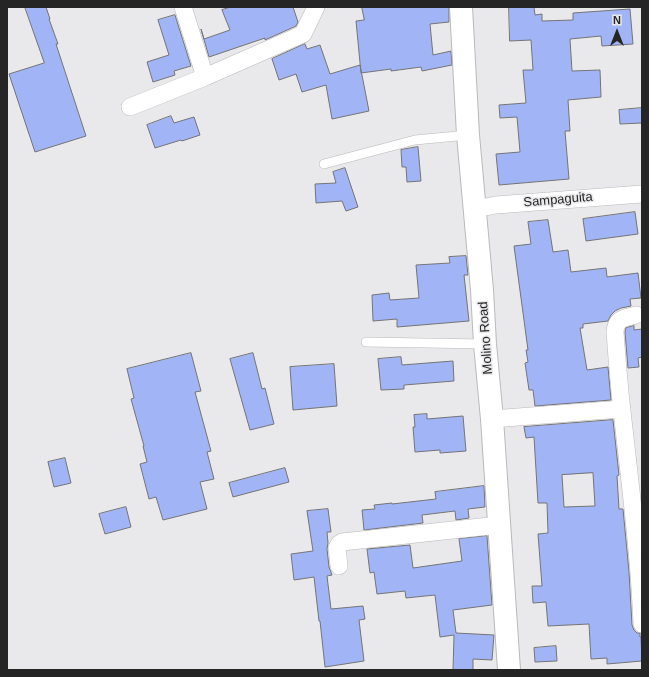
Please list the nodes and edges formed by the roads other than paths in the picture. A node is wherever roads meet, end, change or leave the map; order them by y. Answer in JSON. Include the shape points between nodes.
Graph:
{"nodes":[{"id":1,"x":183,"y":7,"type":"edge"},
{"id":2,"x":316,"y":7,"type":"edge"},
{"id":3,"x":461,"y":7,"type":"edge"},
{"id":4,"x":205,"y":77,"type":"junction"},
{"id":5,"x":130,"y":107,"type":"dead end"},
{"id":6,"x":468,"y":135,"type":"junction"},
{"id":7,"x":324,"y":164,"type":"dead end"},
{"id":8,"x":642,"y":194,"type":"edge"},
{"id":9,"x":475,"y":209,"type":"junction"},
{"id":10,"x":636,"y":315,"type":"dead end"},
{"id":11,"x":366,"y":342,"type":"dead end"},
{"id":12,"x":485,"y":344,"type":"junction"},
{"id":13,"x":622,"y":409,"type":"junction"},
{"id":14,"x":492,"y":419,"type":"junction"},
{"id":15,"x":638,"y":503,"type":"edge"},
{"id":16,"x":500,"y":526,"type":"junction"},
{"id":17,"x":339,"y":566,"type":"dead end"},
{"id":18,"x":641,"y":597,"type":"edge"},
{"id":19,"x":642,"y":624,"type":"edge"},
{"id":20,"x":509,"y":670,"type":"edge"}],
"edges":[{"from":1,"to":4,"type":"street"},
{"from":2,"to":4,"type":"street","via":[[303,34]]},
{"from":3,"to":6,"type":"main road","name":"Molino Road"},
{"from":4,"to":5,"type":"street"},
{"from":6,"to":7,"type":"lane","via":[[415,140]]},
{"from":6,"to":9,"type":"main road","name":"Molino Road"},
{"from":8,"to":9,"type":"street","name":"Sampaguita","via":[[496,205]]},
{"from":9,"to":12,"type":"main road","name":"Molino Road"},
{"from":10,"to":13,"type":"street","via":[[619,320],[615,327]]},
{"from":11,"to":12,"type":"lane"},
{"from":12,"to":14,"type":"main road","name":"Molino Road"},
{"from":13,"to":14,"type":"street"},
{"from":13,"to":15,"type":"street"},
{"from":14,"to":16,"type":"main road","name":"Molino Road"},
{"from":15,"to":18,"type":"street"},
{"from":16,"to":17,"type":"street","via":[[342,542],[337,548]]},
{"from":16,"to":20,"type":"main road","name":"Molino Road"},
{"from":18,"to":19,"type":"street"}]}
